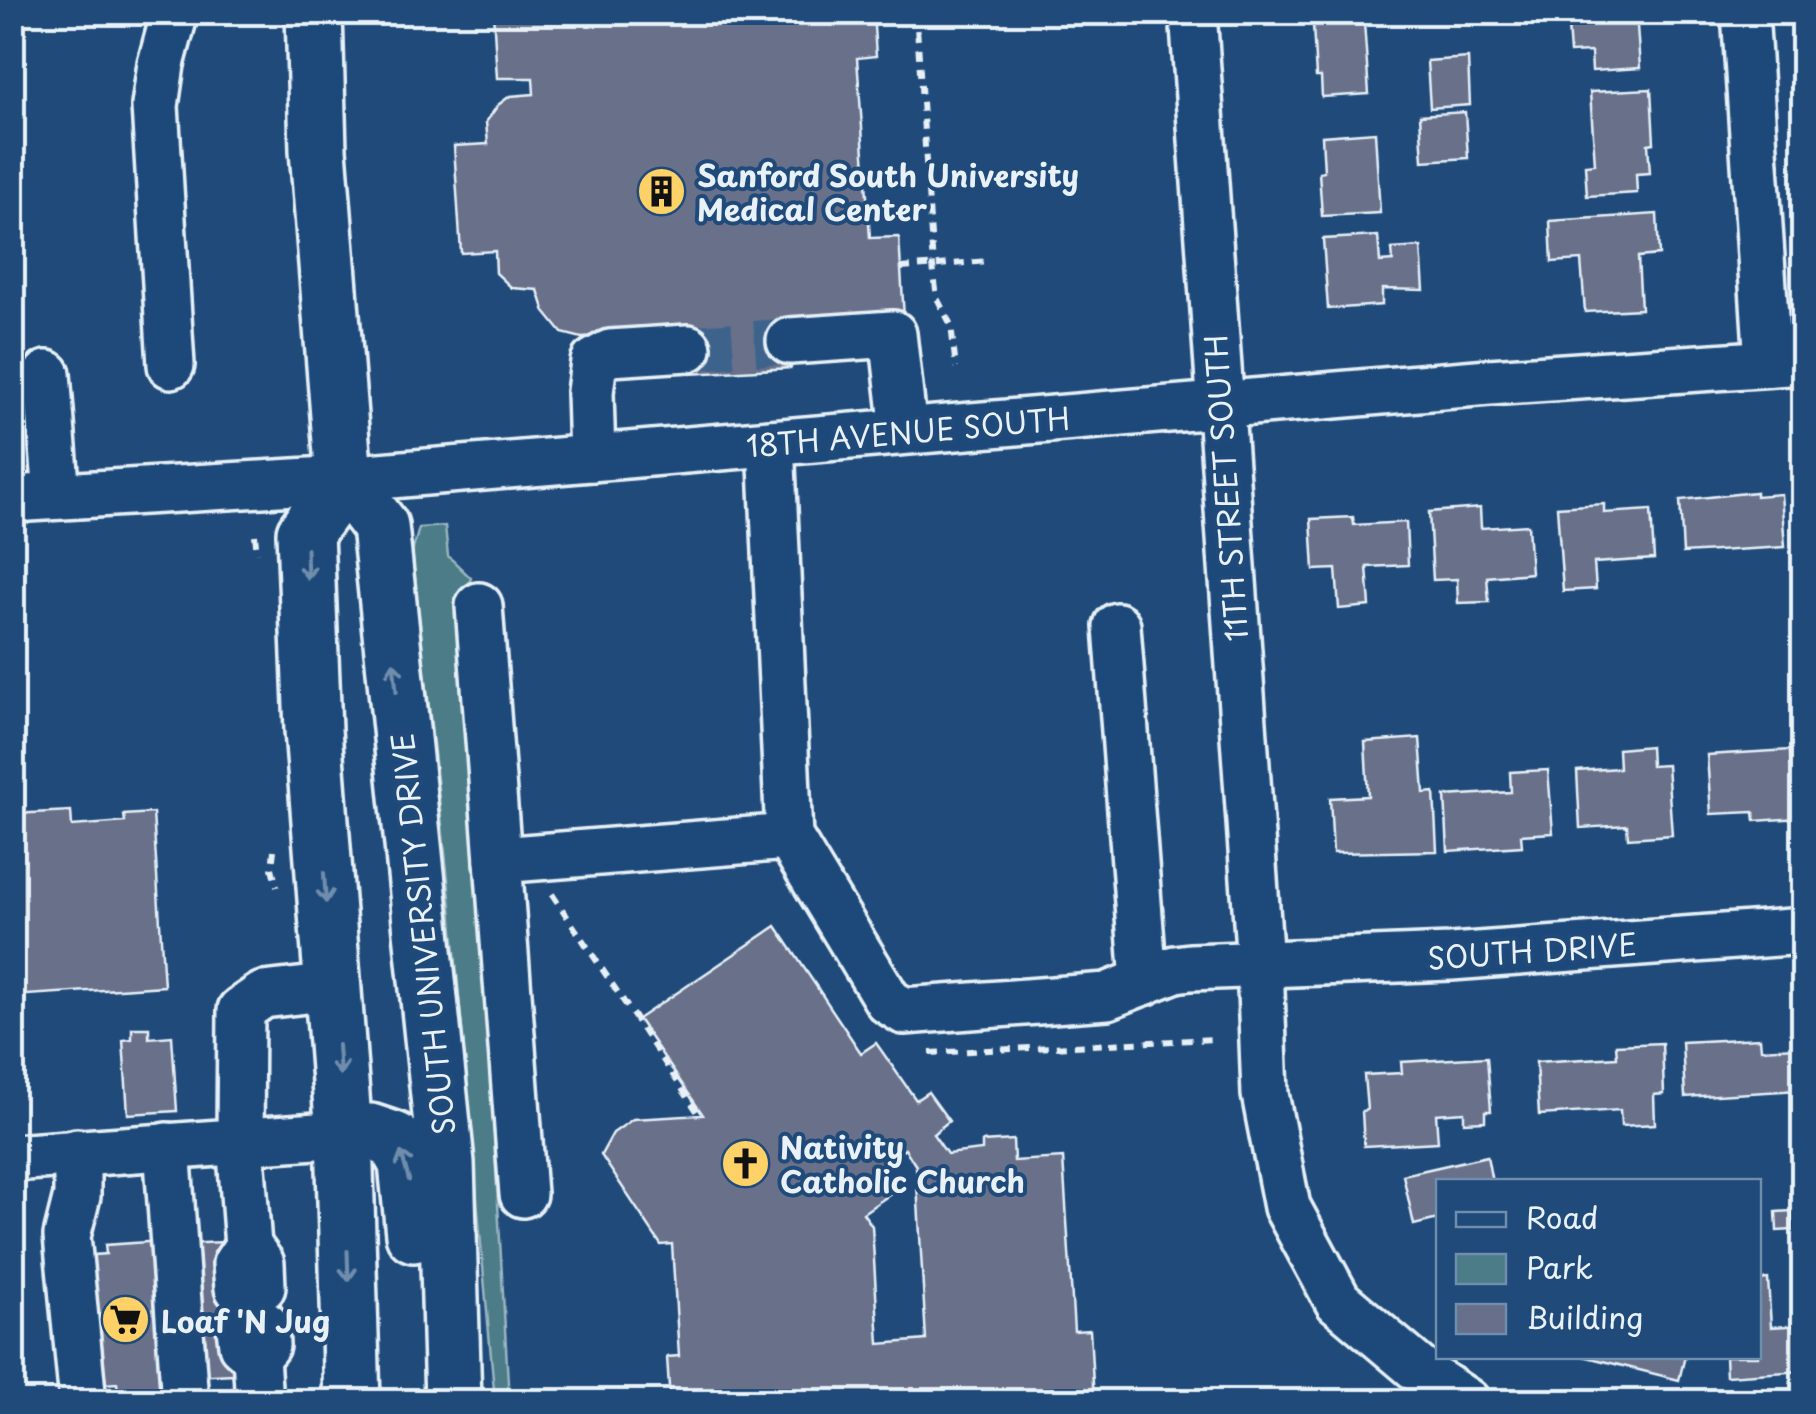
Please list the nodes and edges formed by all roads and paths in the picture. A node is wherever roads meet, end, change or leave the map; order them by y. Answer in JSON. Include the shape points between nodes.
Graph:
{"nodes":[{"id":1,"x":175,"y":12,"type":"edge"},
{"id":2,"x":314,"y":12,"type":"edge"},
{"id":3,"x":916,"y":12,"type":"edge"},
{"id":4,"x":1194,"y":12,"type":"edge"},
{"id":5,"x":1745,"y":12,"type":"edge"},
{"id":6,"x":989,"y":261,"type":"dead end"},
{"id":7,"x":934,"y":266,"type":"junction"},
{"id":8,"x":900,"y":268,"type":"dead end"},
{"id":9,"x":790,"y":341,"type":"tunnel mouth"},
{"id":10,"x":688,"y":348,"type":"tunnel mouth"},
{"id":11,"x":1786,"y":362,"type":"edge"},
{"id":12,"x":171,"y":365,"type":"dead end"},
{"id":13,"x":956,"y":368,"type":"dead end"},
{"id":14,"x":47,"y":374,"type":"dead end"},
{"id":15,"x":1219,"y":405,"type":"junction"},
{"id":16,"x":904,"y":431,"type":"junction"},
{"id":17,"x":771,"y":443,"type":"junction"},
{"id":18,"x":592,"y":458,"type":"junction"},
{"id":19,"x":344,"y":479,"type":"junction"},
{"id":20,"x":57,"y":496,"type":"junction"},
{"id":21,"x":12,"y":499,"type":"edge"},
{"id":22,"x":479,"y":606,"type":"dead end"},
{"id":23,"x":1117,"y":626,"type":"dead end"},
{"id":24,"x":790,"y":837,"type":"junction"},
{"id":25,"x":498,"y":860,"type":"junction"},
{"id":26,"x":570,"y":890,"type":"dead end"},
{"id":27,"x":1804,"y":930,"type":"edge"},
{"id":28,"x":1260,"y":964,"type":"junction"},
{"id":29,"x":1144,"y":982,"type":"junction"},
{"id":30,"x":333,"y":987,"type":"junction"},
{"id":31,"x":1213,"y":1039,"type":"dead end"},
{"id":32,"x":926,"y":1054,"type":"dead end"},
{"id":33,"x":697,"y":1111,"type":"dead end"},
{"id":34,"x":344,"y":1134,"type":"junction"},
{"id":35,"x":240,"y":1141,"type":"junction"},
{"id":36,"x":167,"y":1146,"type":"junction"},
{"id":37,"x":77,"y":1152,"type":"junction"},
{"id":38,"x":12,"y":1158,"type":"edge"},
{"id":39,"x":523,"y":1194,"type":"dead end"},
{"id":40,"x":83,"y":1402,"type":"edge"},
{"id":41,"x":185,"y":1402,"type":"edge"},
{"id":42,"x":258,"y":1402,"type":"edge"},
{"id":43,"x":352,"y":1402,"type":"edge"},
{"id":44,"x":432,"y":1402,"type":"edge"},
{"id":45,"x":454,"y":1402,"type":"edge"},
{"id":46,"x":1467,"y":1402,"type":"edge"}],
"edges":[{"from":1,"to":12,"type":"street","via":[[156,106]]},
{"from":2,"to":19,"type":"main road"},
{"from":3,"to":7,"type":"path"},
{"from":4,"to":15,"type":"street","name":"11TH STREET SOUTH"},
{"from":5,"to":11,"type":"street"},
{"from":6,"to":7,"type":"path"},
{"from":7,"to":8,"type":"path"},
{"from":7,"to":13,"type":"path"},
{"from":9,"to":16,"type":"street","via":[[894,334]]},
{"from":10,"to":18,"type":"street","via":[[610,353],[594,362]]},
{"from":11,"to":15,"type":"street","name":"18TH AVENUE SOUTH"},
{"from":14,"to":20,"type":"street"},
{"from":15,"to":16,"type":"street","name":"18TH AVENUE SOUTH"},
{"from":15,"to":28,"type":"street","name":"11TH STREET SOUTH"},
{"from":16,"to":17,"type":"street","name":"18TH AVENUE SOUTH"},
{"from":17,"to":18,"type":"street","name":"18TH AVENUE SOUTH"},
{"from":17,"to":24,"type":"street"},
{"from":18,"to":19,"type":"street","name":"18TH AVENUE SOUTH"},
{"from":19,"to":20,"type":"street","name":"18TH AVENUE SOUTH"},
{"from":19,"to":30,"type":"main road","one_way":true,"via":[[306,533]]},
{"from":45,"to":19,"type":"main road","name":"SOUTH UNIVERSITY DRIVE","one_way":true,"via":[[446,1163],[380,526]]},
{"from":20,"to":21,"type":"street","name":"18TH AVENUE SOUTH"},
{"from":22,"to":25,"type":"street"},
{"from":23,"to":29,"type":"street"},
{"from":24,"to":25,"type":"street"},
{"from":24,"to":29,"type":"street","name":"SOUTH DRIVE","via":[[895,1008],[1107,996]]},
{"from":25,"to":39,"type":"street"},
{"from":26,"to":33,"type":"path","via":[[551,892]]},
{"from":27,"to":28,"type":"street","name":"SOUTH DRIVE"},
{"from":28,"to":29,"type":"street","name":"SOUTH DRIVE","via":[[1175,969]]},
{"from":28,"to":46,"type":"street","name":"11TH STREET SOUTH","via":[[1265,1094],[1287,1206],[1338,1302]]},
{"from":30,"to":34,"type":"main road","one_way":true},
{"from":30,"to":35,"type":"street","via":[[263,995],[242,1010]]},
{"from":31,"to":32,"type":"path"},
{"from":34,"to":35,"type":"street"},
{"from":34,"to":43,"type":"main road","one_way":true},
{"from":44,"to":34,"type":"main road","one_way":true,"via":[[408,1163],[394,1140],[370,1132]]},
{"from":35,"to":36,"type":"street"},
{"from":35,"to":42,"type":"street"},
{"from":36,"to":37,"type":"street"},
{"from":36,"to":41,"type":"street"},
{"from":37,"to":38,"type":"street"},
{"from":37,"to":40,"type":"street","via":[[68,1236]]}]}
